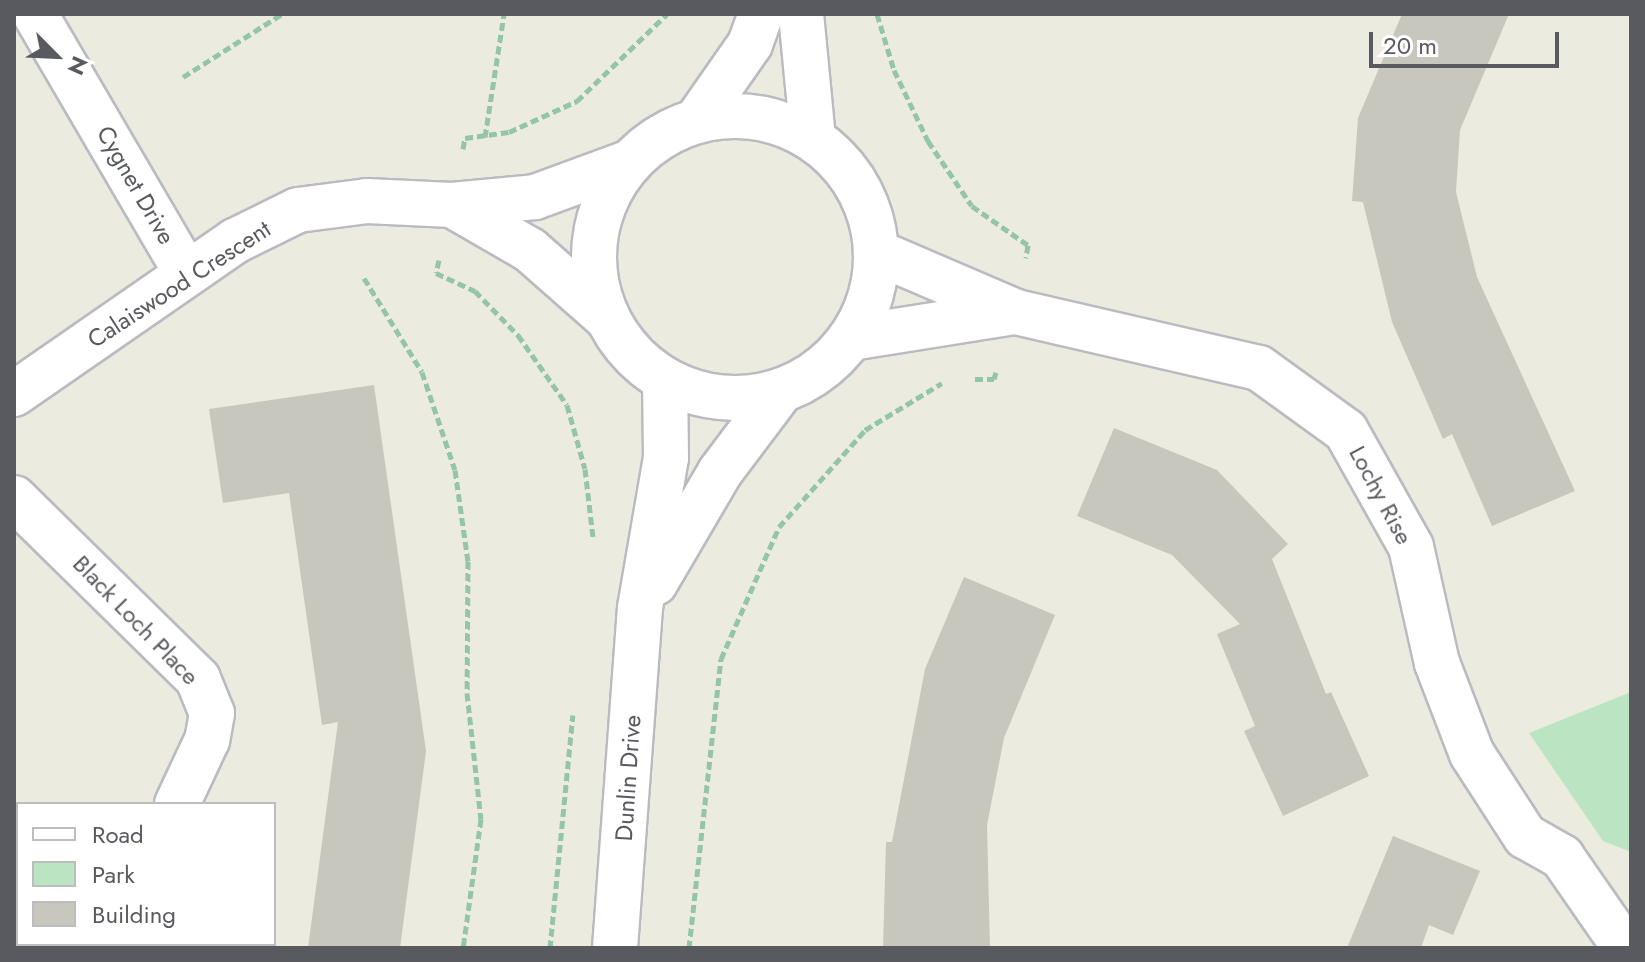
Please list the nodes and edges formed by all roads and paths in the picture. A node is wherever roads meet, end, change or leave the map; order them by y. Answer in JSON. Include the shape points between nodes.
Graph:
{"nodes":[{"id":1,"x":35,"y":14,"type":"edge"},
{"id":2,"x":282,"y":14,"type":"edge"},
{"id":3,"x":504,"y":14,"type":"edge"},
{"id":4,"x":667,"y":14,"type":"edge"},
{"id":5,"x":761,"y":14,"type":"edge"},
{"id":6,"x":801,"y":14,"type":"edge"},
{"id":7,"x":877,"y":14,"type":"edge"},
{"id":8,"x":183,"y":77,"type":"dead end"},
{"id":9,"x":697,"y":120,"type":"junction"},
{"id":10,"x":485,"y":137,"type":"junction"},
{"id":11,"x":813,"y":138,"type":"junction"},
{"id":12,"x":630,"y":162,"type":"junction"},
{"id":13,"x":452,"y":205,"type":"junction"},
{"id":14,"x":876,"y":252,"type":"junction"},
{"id":15,"x":187,"y":274,"type":"junction"},
{"id":16,"x":364,"y":278,"type":"dead end"},
{"id":17,"x":1016,"y":312,"type":"junction"},
{"id":18,"x":606,"y":317,"type":"junction"},
{"id":19,"x":851,"y":338,"type":"junction"},
{"id":20,"x":949,"y":379,"type":"dead end"},
{"id":21,"x":964,"y":379,"type":"dead end"},
{"id":22,"x":665,"y":380,"type":"junction"},
{"id":23,"x":781,"y":391,"type":"junction"},
{"id":24,"x":14,"y":394,"type":"edge"},
{"id":25,"x":14,"y":498,"type":"edge"},
{"id":26,"x":596,"y":555,"type":"dead end"},
{"id":27,"x":640,"y":608,"type":"junction"},
{"id":28,"x":575,"y":704,"type":"dead end"},
{"id":29,"x":178,"y":802,"type":"edge"},
{"id":30,"x":463,"y":948,"type":"edge"},
{"id":31,"x":550,"y":948,"type":"edge"},
{"id":32,"x":615,"y":948,"type":"edge"},
{"id":33,"x":689,"y":948,"type":"edge"},
{"id":34,"x":1625,"y":948,"type":"edge"}],
"edges":[{"from":1,"to":15,"type":"street","name":"Cygnet Drive"},
{"from":2,"to":8,"type":"path"},
{"from":3,"to":10,"type":"path"},
{"from":4,"to":10,"type":"path","via":[[577,101]]},
{"from":5,"to":9,"type":"street","via":[[750,44]]},
{"from":6,"to":11,"type":"street"},
{"from":7,"to":17,"type":"path","via":[[894,70],[928,141],[972,206],[1028,245]]},
{"from":9,"to":11,"type":"street","name":"Dunlin Drive","via":[[737,115],[777,121]]},
{"from":9,"to":12,"type":"street","name":"Dunlin Drive","via":[[660,136]]},
{"from":10,"to":13,"type":"path","via":[[465,138]]},
{"from":11,"to":14,"type":"street","name":"Dunlin Drive","via":[[846,169],[868,208]]},
{"from":12,"to":13,"type":"street","name":"Calaiswood Crescent","via":[[535,197]]},
{"from":12,"to":18,"type":"street","name":"Dunlin Drive","via":[[607,194],[595,232],[594,276]]},
{"from":13,"to":15,"type":"street","name":"Calaiswood Crescent","via":[[367,201],[298,210]]},
{"from":13,"to":18,"type":"street","via":[[530,250]]},
{"from":13,"to":26,"type":"path","via":[[436,273],[475,291],[518,335],[567,405],[585,469]]},
{"from":14,"to":17,"type":"street","name":"Lochy Rise"},
{"from":14,"to":19,"type":"street","name":"Dunlin Drive","via":[[870,297]]},
{"from":15,"to":24,"type":"street","name":"Calaiswood Crescent"},
{"from":16,"to":30,"type":"path","via":[[422,372],[455,470],[468,561],[467,693],[481,819]]},
{"from":17,"to":19,"type":"street","name":"Lochy Rise"},
{"from":17,"to":21,"type":"path","via":[[994,379]]},
{"from":17,"to":34,"type":"street","name":"Lochy Rise","via":[[1259,368],[1346,431],[1411,547],[1437,663],[1472,754],[1525,836],[1562,857]]},
{"from":18,"to":22,"type":"street","name":"Dunlin Drive","via":[[631,353]]},
{"from":19,"to":23,"type":"street","name":"Dunlin Drive","via":[[820,370]]},
{"from":20,"to":33,"type":"path","via":[[865,430],[779,527],[721,659]]},
{"from":22,"to":23,"type":"street","name":"Dunlin Drive","via":[[702,395],[742,398]]},
{"from":22,"to":27,"type":"street","name":"Dunlin Drive","via":[[666,458]]},
{"from":23,"to":27,"type":"street","name":"Dunlin Drive","via":[[720,472]]},
{"from":25,"to":29,"type":"street","name":"Black Loch Place","via":[[198,679],[212,713],[207,740]]},
{"from":27,"to":32,"type":"street","name":"Dunlin Drive"},
{"from":28,"to":31,"type":"path"}]}
